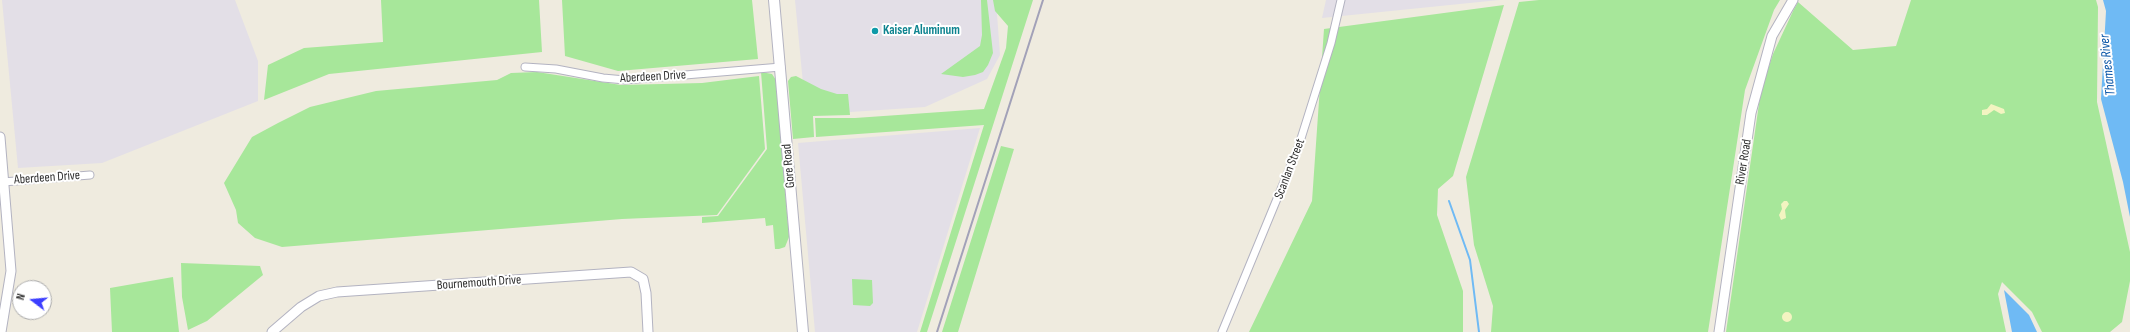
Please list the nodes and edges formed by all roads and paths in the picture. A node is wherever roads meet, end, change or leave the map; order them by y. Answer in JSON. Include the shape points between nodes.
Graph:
{"nodes":[{"id":1,"x":774,"y":0,"type":"edge"},
{"id":2,"x":1341,"y":0,"type":"edge"},
{"id":3,"x":1793,"y":0,"type":"edge"},
{"id":4,"x":781,"y":66,"type":"junction"},
{"id":5,"x":525,"y":67,"type":"dead end"},
{"id":6,"x":0,"y":137,"type":"edge"},
{"id":7,"x":90,"y":175,"type":"dead end"},
{"id":8,"x":3,"y":182,"type":"junction"},
{"id":9,"x":4,"y":220,"type":"edge"},
{"id":10,"x":1,"y":332,"type":"edge"},
{"id":11,"x":272,"y":332,"type":"edge"},
{"id":12,"x":648,"y":332,"type":"edge"},
{"id":13,"x":803,"y":332,"type":"edge"},
{"id":14,"x":1222,"y":332,"type":"edge"},
{"id":15,"x":1719,"y":332,"type":"edge"}],
"edges":[{"from":1,"to":4,"type":"main road","name":"Gore Road"},
{"from":2,"to":14,"type":"street","name":"Scanlan Street","via":[[1331,43],[1298,148]]},
{"from":3,"to":15,"type":"street","name":"River Road","via":[[1772,36],[1751,113]]},
{"from":4,"to":5,"type":"street","name":"Aberdeen Drive","via":[[625,80],[556,69]]},
{"from":4,"to":13,"type":"main road","name":"Gore Road"},
{"from":6,"to":8,"type":"street"},
{"from":7,"to":8,"type":"street","name":"Aberdeen Drive"},
{"from":8,"to":9,"type":"street"},
{"from":9,"to":10,"type":"street","via":[[11,271]]},
{"from":11,"to":12,"type":"street","name":"Bournemouth Drive","via":[[301,307],[319,296],[336,292],[631,272],[643,279]]}]}
